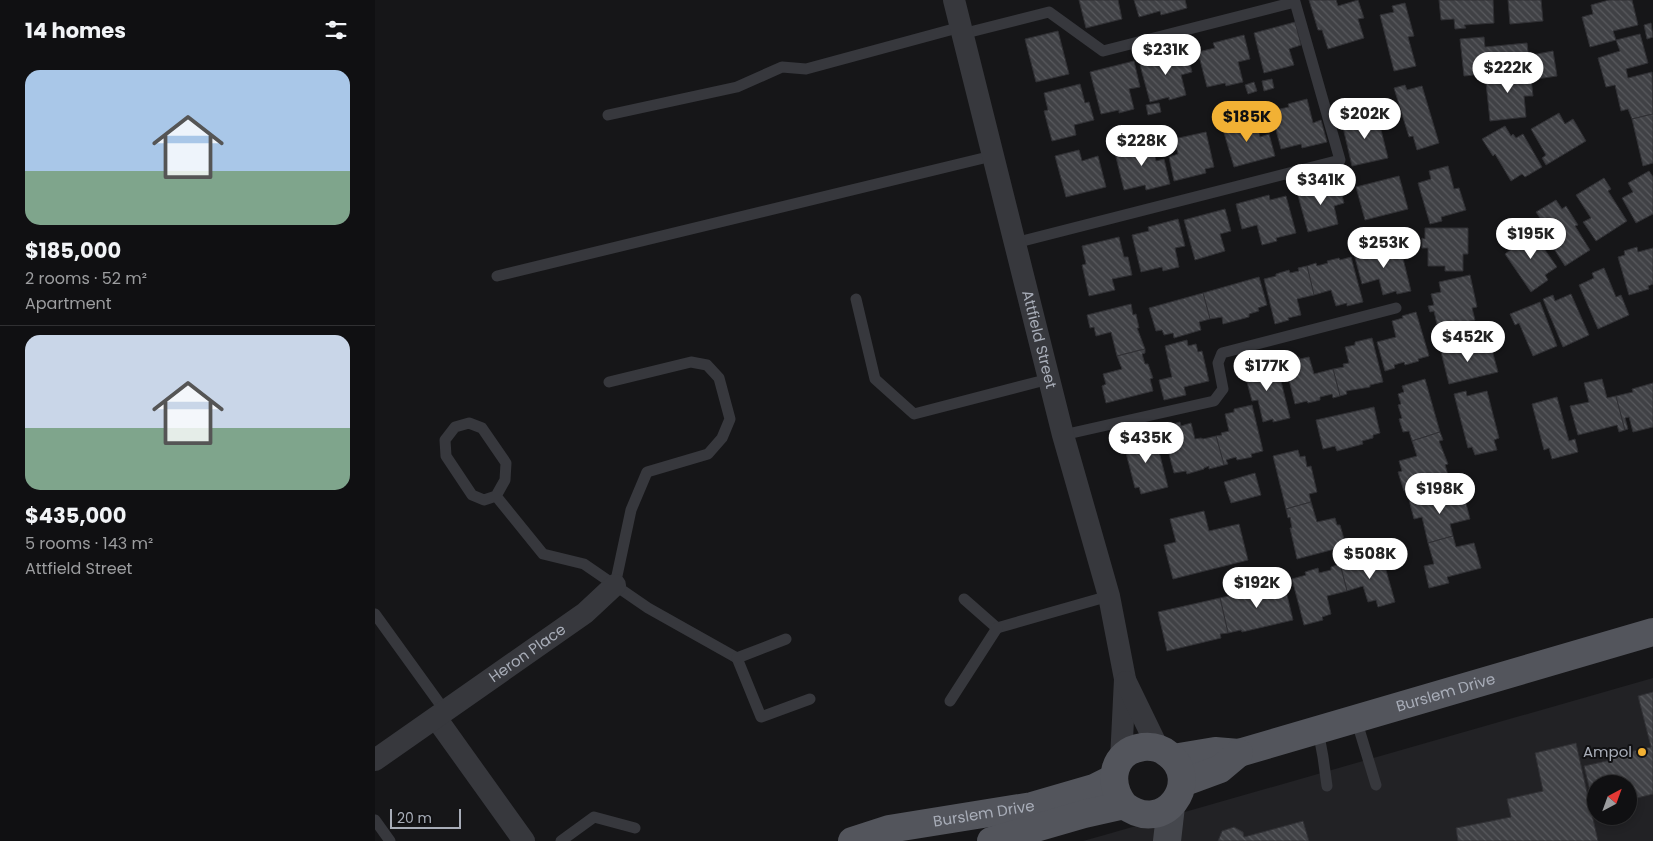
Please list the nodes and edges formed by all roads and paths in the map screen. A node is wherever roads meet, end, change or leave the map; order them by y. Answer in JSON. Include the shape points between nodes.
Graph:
{"nodes":[{"id":1,"x":954,"y":0,"type":"edge"},
{"id":2,"x":961,"y":31,"type":"junction"},
{"id":3,"x":608,"y":115,"type":"dead end"},
{"id":4,"x":993,"y":156,"type":"junction"},
{"id":5,"x":1015,"y":242,"type":"junction"},
{"id":6,"x":497,"y":276,"type":"dead end"},
{"id":7,"x":856,"y":299,"type":"dead end"},
{"id":8,"x":1396,"y":308,"type":"dead end"},
{"id":9,"x":1049,"y":379,"type":"junction"},
{"id":10,"x":609,"y":382,"type":"dead end"},
{"id":11,"x":1063,"y":435,"type":"junction"},
{"id":12,"x":496,"y":496,"type":"junction"},
{"id":13,"x":615,"y":584,"type":"junction"},
{"id":14,"x":1109,"y":596,"type":"junction"},
{"id":15,"x":963,"y":599,"type":"dead end"},
{"id":16,"x":375,"y":614,"type":"edge"},
{"id":17,"x":997,"y":628,"type":"junction"},
{"id":18,"x":1653,"y":632,"type":"edge"},
{"id":19,"x":786,"y":639,"type":"dead end"},
{"id":20,"x":737,"y":658,"type":"junction"},
{"id":21,"x":1125,"y":679,"type":"junction"},
{"id":22,"x":810,"y":699,"type":"dead end"},
{"id":23,"x":950,"y":701,"type":"dead end"},
{"id":24,"x":441,"y":715,"type":"junction"},
{"id":25,"x":1356,"y":719,"type":"junction"},
{"id":26,"x":1318,"y":730,"type":"junction"},
{"id":27,"x":375,"y":760,"type":"edge"},
{"id":28,"x":1117,"y":769,"type":"junction"},
{"id":29,"x":1171,"y":774,"type":"junction"},
{"id":30,"x":1376,"y":785,"type":"dead end"},
{"id":31,"x":1327,"y":786,"type":"dead end"},
{"id":32,"x":1132,"y":810,"type":"junction"},
{"id":33,"x":375,"y":820,"type":"edge"},
{"id":34,"x":635,"y":828,"type":"dead end"},
{"id":35,"x":390,"y":841,"type":"edge"},
{"id":36,"x":524,"y":841,"type":"edge"},
{"id":37,"x":561,"y":841,"type":"edge"},
{"id":38,"x":852,"y":841,"type":"edge"},
{"id":39,"x":991,"y":841,"type":"edge"},
{"id":40,"x":1156,"y":841,"type":"edge"},
{"id":41,"x":1167,"y":841,"type":"edge"}],
"edges":[{"from":1,"to":2,"type":"street","name":"Attfield Street"},
{"from":2,"to":3,"type":"lane","via":[[806,69],[782,67],[737,87]]},
{"from":2,"to":4,"type":"street","name":"Attfield Street"},
{"from":2,"to":5,"type":"lane","via":[[1049,12],[1103,51],[1295,2],[1340,160]]},
{"from":4,"to":5,"type":"street","name":"Attfield Street"},
{"from":4,"to":6,"type":"lane"},
{"from":5,"to":9,"type":"street","name":"Attfield Street"},
{"from":7,"to":9,"type":"lane","via":[[875,379],[914,414]]},
{"from":8,"to":11,"type":"lane","via":[[1222,353],[1218,363],[1223,389],[1214,401]]},
{"from":9,"to":11,"type":"street","name":"Attfield Street"},
{"from":10,"to":13,"type":"lane","via":[[691,362],[707,365],[719,378],[730,419],[722,438],[707,454],[647,472],[631,510]]},
{"from":11,"to":14,"type":"street","name":"Attfield Street"},
{"from":12,"to":12,"type":"lane","via":[[483,500],[472,495],[446,456],[445,440],[455,427],[469,422],[482,428],[505,463],[505,480]]},
{"from":12,"to":13,"type":"lane","via":[[543,554],[583,564]]},
{"from":13,"to":20,"type":"lane","via":[[648,608]]},
{"from":13,"to":24,"type":"street","name":"Heron Place","via":[[585,613]]},
{"from":14,"to":17,"type":"lane"},
{"from":14,"to":21,"type":"street","name":"Attfield Street"},
{"from":15,"to":17,"type":"lane"},
{"from":16,"to":24,"type":"lane"},
{"from":17,"to":23,"type":"lane"},
{"from":18,"to":25,"type":"main road","name":"Burslem Drive"},
{"from":19,"to":20,"type":"lane"},
{"from":20,"to":22,"type":"lane","via":[[761,717]]},
{"from":21,"to":28,"type":"street","name":"Attfield Street"},
{"from":21,"to":29,"type":"street","name":"Attfield Street"},
{"from":24,"to":27,"type":"street","name":"Heron Place"},
{"from":24,"to":36,"type":"street"},
{"from":25,"to":26,"type":"main road","name":"Burslem Drive"},
{"from":25,"to":30,"type":"lane"},
{"from":26,"to":29,"type":"main road","name":"Burslem Drive","via":[[1239,753],[1215,751]]},
{"from":26,"to":31,"type":"lane"},
{"from":28,"to":29,"type":"main road","name":"Burslem Drive","via":[[1129,752],[1148,747]]},
{"from":28,"to":32,"type":"main road","via":[[1114,788],[1118,797]]},
{"from":28,"to":38,"type":"main road","name":"Burslem Drive","via":[[1094,788],[1032,806],[889,829]]},
{"from":29,"to":32,"type":"main road","name":"Burslem Drive","via":[[1157,813]]},
{"from":29,"to":41,"type":"street"},
{"from":32,"to":39,"type":"main road","name":"Burslem Drive","via":[[1085,814]]},
{"from":32,"to":40,"type":"street"},
{"from":33,"to":35,"type":"lane"},
{"from":34,"to":37,"type":"lane","via":[[594,817]]}]}
